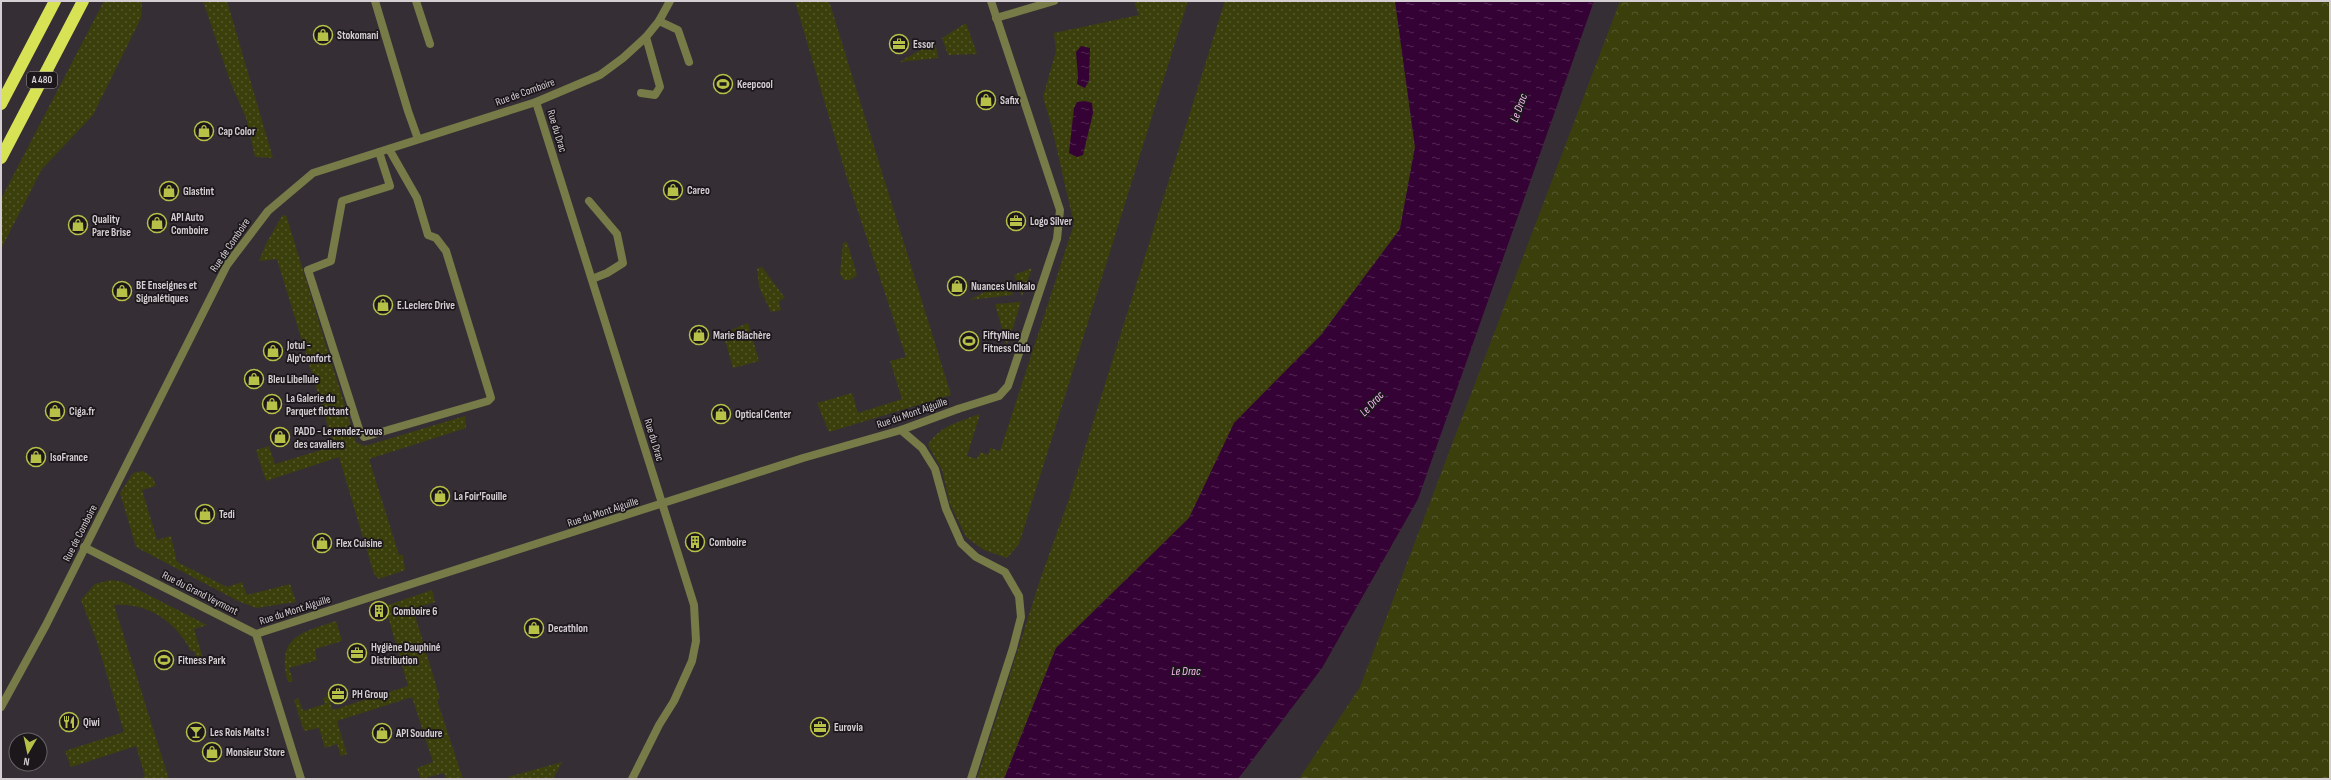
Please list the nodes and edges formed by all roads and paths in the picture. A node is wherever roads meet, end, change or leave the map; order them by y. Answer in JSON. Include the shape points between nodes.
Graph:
{"nodes":[{"id":1,"x":55,"y":1,"type":"edge"},
{"id":2,"x":83,"y":1,"type":"edge"},
{"id":3,"x":376,"y":1,"type":"edge"},
{"id":4,"x":416,"y":1,"type":"edge"},
{"id":5,"x":670,"y":1,"type":"edge"},
{"id":6,"x":991,"y":1,"type":"edge"},
{"id":7,"x":1054,"y":1,"type":"edge"},
{"id":8,"x":996,"y":18,"type":"junction"},
{"id":9,"x":659,"y":21,"type":"junction"},
{"id":10,"x":646,"y":37,"type":"junction"},
{"id":11,"x":430,"y":44,"type":"dead end"},
{"id":12,"x":689,"y":62,"type":"dead end"},
{"id":13,"x":640,"y":93,"type":"dead end"},
{"id":14,"x":536,"y":102,"type":"junction"},
{"id":15,"x":1,"y":104,"type":"edge"},
{"id":16,"x":418,"y":139,"type":"junction"},
{"id":17,"x":389,"y":149,"type":"junction"},
{"id":18,"x":379,"y":152,"type":"junction"},
{"id":19,"x":1,"y":158,"type":"edge"},
{"id":20,"x":589,"y":201,"type":"dead end"},
{"id":21,"x":592,"y":279,"type":"junction"},
{"id":22,"x":901,"y":430,"type":"junction"},
{"id":23,"x":663,"y":505,"type":"junction"},
{"id":24,"x":84,"y":547,"type":"junction"},
{"id":25,"x":256,"y":634,"type":"junction"},
{"id":26,"x":1,"y":707,"type":"edge"},
{"id":27,"x":301,"y":779,"type":"edge"},
{"id":28,"x":632,"y":779,"type":"edge"},
{"id":29,"x":971,"y":779,"type":"edge"}],
"edges":[{"from":1,"to":15,"type":"highway","number":"A 480"},
{"from":2,"to":19,"type":"highway","number":"A 480"},
{"from":3,"to":16,"type":"street"},
{"from":4,"to":11,"type":"street"},
{"from":5,"to":9,"type":"street","name":"Rue de Comboire"},
{"from":6,"to":8,"type":"street","name":"Rue du Mont Aiguille"},
{"from":7,"to":8,"type":"street"},
{"from":8,"to":22,"type":"street","name":"Rue du Mont Aiguille","via":[[1060,210],[1057,239],[1008,386],[999,396]]},
{"from":9,"to":10,"type":"street","name":"Rue de Comboire"},
{"from":9,"to":12,"type":"street","via":[[678,30]]},
{"from":10,"to":13,"type":"street","via":[[660,86],[655,95]]},
{"from":10,"to":14,"type":"street","name":"Rue de Comboire","via":[[600,75]]},
{"from":14,"to":16,"type":"street","name":"Rue de Comboire"},
{"from":14,"to":21,"type":"street","name":"Rue du Drac"},
{"from":16,"to":17,"type":"street","name":"Rue de Comboire"},
{"from":17,"to":18,"type":"street","name":"Rue de Comboire"},
{"from":17,"to":18,"type":"street","via":[[416,198],[428,235],[436,238],[446,252],[491,398],[364,437],[359,429],[308,270],[331,261],[342,201],[390,186]]},
{"from":18,"to":24,"type":"street","name":"Rue de Comboire","via":[[313,173],[268,211],[232,259]]},
{"from":20,"to":21,"type":"street","via":[[617,234],[623,263]]},
{"from":21,"to":23,"type":"street","name":"Rue du Drac"},
{"from":22,"to":23,"type":"street","name":"Rue du Mont Aiguille","via":[[803,458]]},
{"from":22,"to":29,"type":"street","via":[[922,448],[935,469],[946,509],[961,543],[976,557],[1005,572],[1020,596],[1021,617],[1013,648]]},
{"from":23,"to":25,"type":"street","name":"Rue du Mont Aiguille"},
{"from":23,"to":28,"type":"street","name":"Rue du Drac","via":[[694,605],[696,641],[692,661],[674,701]]},
{"from":24,"to":25,"type":"street","name":"Rue du Grand Veymont"},
{"from":24,"to":26,"type":"street","name":"Rue de Comboire","via":[[46,625]]},
{"from":25,"to":27,"type":"street"}]}
